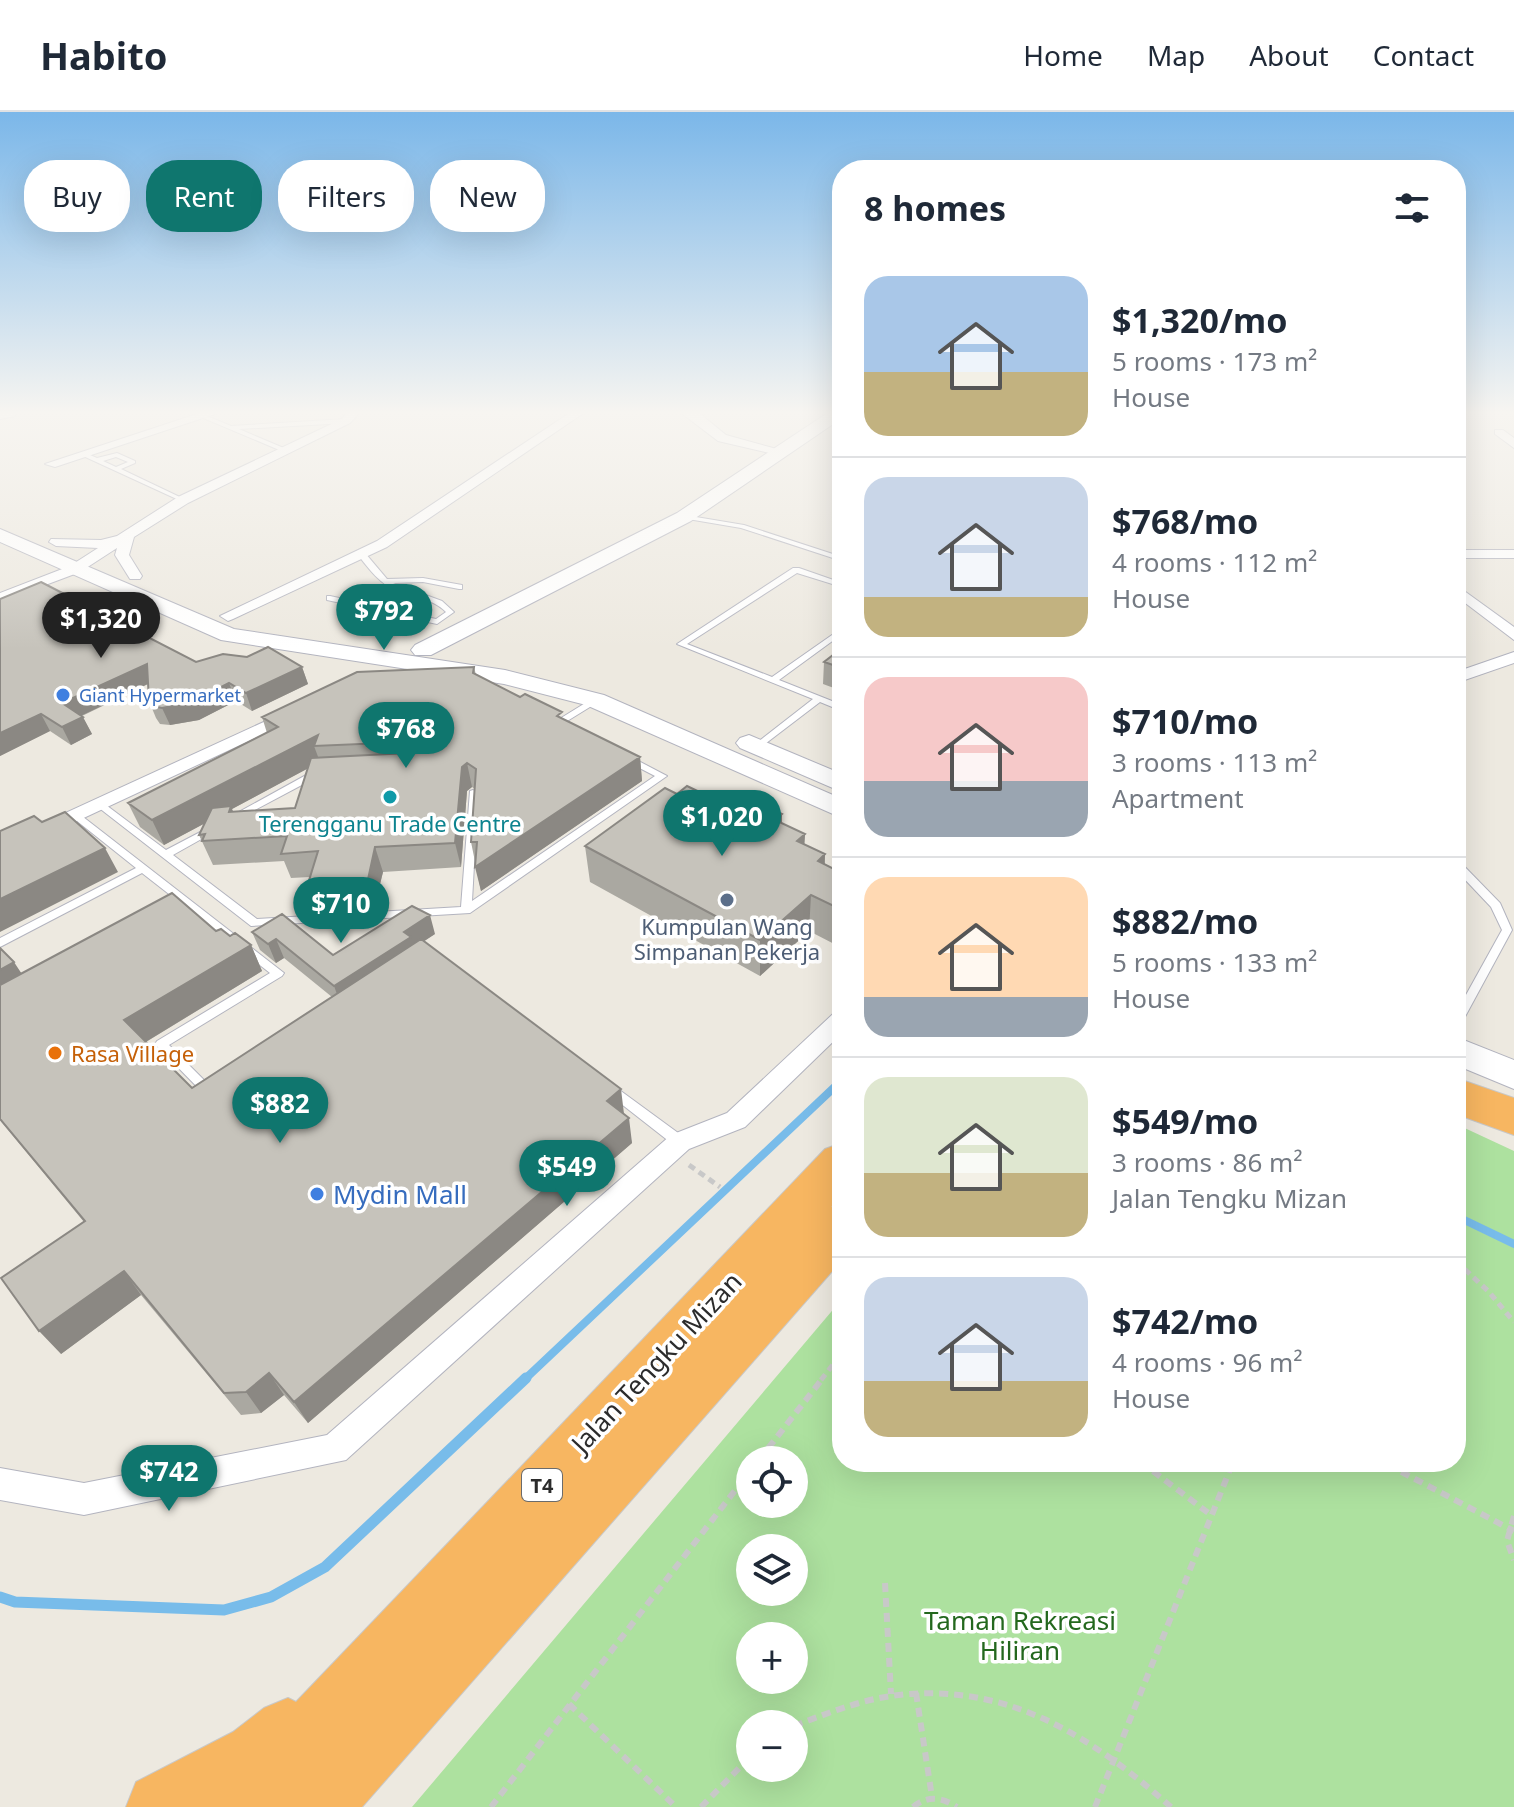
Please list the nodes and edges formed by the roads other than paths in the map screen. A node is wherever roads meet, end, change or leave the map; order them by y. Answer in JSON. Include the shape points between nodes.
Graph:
{"nodes":[{"id":1,"x":164,"y":491,"type":"edge"},
{"id":2,"x":201,"y":491,"type":"edge"},
{"id":3,"x":459,"y":491,"type":"edge"},
{"id":4,"x":721,"y":491,"type":"edge"},
{"id":5,"x":183,"y":500,"type":"junction"},
{"id":6,"x":0,"y":517,"type":"edge"},
{"id":7,"x":684,"y":517,"type":"junction"},
{"id":8,"x":0,"y":535,"type":"edge"},
{"id":9,"x":127,"y":537,"type":"junction"},
{"id":10,"x":50,"y":548,"type":"junction"},
{"id":11,"x":1466,"y":554,"type":"edge"},
{"id":12,"x":1514,"y":554,"type":"edge"},
{"id":13,"x":362,"y":555,"type":"junction"},
{"id":14,"x":832,"y":556,"type":"edge"},
{"id":15,"x":89,"y":569,"type":"junction"},
{"id":16,"x":135,"y":576,"type":"junction"},
{"id":17,"x":385,"y":581,"type":"junction"},
{"id":18,"x":832,"y":582,"type":"edge"},
{"id":19,"x":27,"y":587,"type":"junction"},
{"id":20,"x":459,"y":587,"type":"dead end"},
{"id":21,"x":1466,"y":597,"type":"edge"},
{"id":22,"x":0,"y":598,"type":"edge"},
{"id":23,"x":330,"y":598,"type":"dead end"},
{"id":24,"x":228,"y":616,"type":"junction"},
{"id":25,"x":437,"y":622,"type":"junction"},
{"id":26,"x":465,"y":628,"type":"junction"},
{"id":27,"x":1514,"y":635,"type":"edge"},
{"id":28,"x":832,"y":637,"type":"edge"},
{"id":29,"x":421,"y":657,"type":"junction"},
{"id":30,"x":1514,"y":657,"type":"edge"},
{"id":31,"x":1466,"y":674,"type":"edge"},
{"id":32,"x":375,"y":677,"type":"edge"},
{"id":33,"x":773,"y":681,"type":"junction"},
{"id":34,"x":819,"y":699,"type":"junction"},
{"id":35,"x":595,"y":700,"type":"junction"},
{"id":36,"x":832,"y":704,"type":"edge"},
{"id":37,"x":305,"y":708,"type":"edge"},
{"id":38,"x":545,"y":718,"type":"edge"},
{"id":39,"x":557,"y":723,"type":"junction"},
{"id":40,"x":570,"y":729,"type":"edge"},
{"id":41,"x":757,"y":747,"type":"junction"},
{"id":42,"x":623,"y":756,"type":"edge"},
{"id":43,"x":327,"y":776,"type":"edge"},
{"id":44,"x":832,"y":780,"type":"edge"},
{"id":45,"x":473,"y":793,"type":"edge"},
{"id":46,"x":99,"y":804,"type":"junction"},
{"id":47,"x":832,"y":805,"type":"edge"},
{"id":48,"x":75,"y":815,"type":"junction"},
{"id":49,"x":0,"y":851,"type":"edge"},
{"id":50,"x":165,"y":855,"type":"junction"},
{"id":51,"x":143,"y":868,"type":"junction"},
{"id":52,"x":1466,"y":874,"type":"edge"},
{"id":53,"x":192,"y":906,"type":"junction"},
{"id":54,"x":466,"y":910,"type":"junction"},
{"id":55,"x":178,"y":914,"type":"edge"},
{"id":56,"x":0,"y":943,"type":"edge"},
{"id":57,"x":1466,"y":992,"type":"edge"},
{"id":58,"x":832,"y":1029,"type":"edge"},
{"id":59,"x":1466,"y":1054,"type":"edge"},
{"id":60,"x":1514,"y":1075,"type":"edge"},
{"id":61,"x":605,"y":1086,"type":"edge"},
{"id":62,"x":227,"y":1089,"type":"edge"},
{"id":63,"x":1466,"y":1092,"type":"edge"},
{"id":64,"x":1466,"y":1099,"type":"edge"},
{"id":65,"x":1514,"y":1115,"type":"edge"},
{"id":66,"x":675,"y":1146,"type":"junction"},
{"id":67,"x":832,"y":1175,"type":"edge"},
{"id":68,"x":832,"y":1235,"type":"edge"},
{"id":69,"x":0,"y":1484,"type":"edge"},
{"id":70,"x":389,"y":1686,"type":"junction"},
{"id":71,"x":161,"y":1807,"type":"edge"},
{"id":72,"x":243,"y":1807,"type":"edge"},
{"id":73,"x":316,"y":1807,"type":"edge"},
{"id":74,"x":338,"y":1807,"type":"edge"}],
"edges":[{"from":1,"to":5,"type":"lane"},
{"from":2,"to":5,"type":"street"},
{"from":3,"to":13,"type":"street"},
{"from":4,"to":7,"type":"main road"},
{"from":5,"to":9,"type":"street"},
{"from":6,"to":10,"type":"main road"},
{"from":7,"to":14,"type":"lane","via":[[742,526]]},
{"from":7,"to":26,"type":"main road"},
{"from":8,"to":10,"type":"main road"},
{"from":9,"to":10,"type":"street"},
{"from":9,"to":15,"type":"street"},
{"from":9,"to":16,"type":"street","via":[[122,555]]},
{"from":10,"to":15,"type":"main road"},
{"from":10,"to":19,"type":"street","via":[[41,572]]},
{"from":11,"to":12,"type":"street"},
{"from":13,"to":17,"type":"lane"},
{"from":13,"to":24,"type":"street"},
{"from":15,"to":16,"type":"main road"},
{"from":15,"to":19,"type":"street"},
{"from":15,"to":19,"type":"street","via":[[71,580]]},
{"from":15,"to":29,"type":"main road","via":[[229,635]]},
{"from":16,"to":24,"type":"main road"},
{"from":17,"to":20,"type":"lane","via":[[423,580]]},
{"from":17,"to":25,"type":"lane","via":[[449,608]]},
{"from":18,"to":33,"type":"lane","via":[[796,570],[681,644]]},
{"from":19,"to":22,"type":"street"},
{"from":21,"to":27,"type":"street"},
{"from":23,"to":25,"type":"lane"},
{"from":24,"to":29,"type":"main road"},
{"from":25,"to":26,"type":"lane"},
{"from":26,"to":29,"type":"main road"},
{"from":28,"to":33,"type":"lane"},
{"from":29,"to":32,"type":"street"},
{"from":29,"to":35,"type":"main road"},
{"from":29,"to":41,"type":"main road","via":[[569,675]]},
{"from":30,"to":31,"type":"street"},
{"from":33,"to":34,"type":"lane"},
{"from":34,"to":36,"type":"lane"},
{"from":34,"to":41,"type":"lane"},
{"from":35,"to":39,"type":"lane"},
{"from":35,"to":47,"type":"main road"},
{"from":37,"to":46,"type":"street"},
{"from":38,"to":39,"type":"lane"},
{"from":39,"to":40,"type":"lane"},
{"from":41,"to":44,"type":"main road"},
{"from":42,"to":54,"type":"lane","via":[[662,776]]},
{"from":43,"to":50,"type":"lane","via":[[311,776]]},
{"from":45,"to":54,"type":"lane"},
{"from":46,"to":48,"type":"street"},
{"from":46,"to":50,"type":"lane"},
{"from":48,"to":49,"type":"street"},
{"from":48,"to":51,"type":"lane"},
{"from":50,"to":54,"type":"lane","via":[[255,923]]},
{"from":51,"to":53,"type":"lane"},
{"from":51,"to":56,"type":"lane"},
{"from":52,"to":57,"type":"lane","via":[[1496,905],[1507,930]]},
{"from":53,"to":55,"type":"lane"},
{"from":53,"to":62,"type":"lane","via":[[278,973],[161,1044],[214,1097]]},
{"from":58,"to":66,"type":"street","via":[[736,1120]]},
{"from":59,"to":60,"type":"main road"},
{"from":61,"to":66,"type":"lane"},
{"from":63,"to":65,"type":"main road"},
{"from":64,"to":65,"type":"highway"},
{"from":66,"to":69,"type":"street","via":[[335,1449],[84,1499]]},
{"from":67,"to":70,"type":"highway","name":"Jalan Tengku Mizan","number":"T4"},
{"from":68,"to":70,"type":"highway","name":"Jalan Tengku Mizan","number":"T4"},
{"from":70,"to":71,"type":"highway"},
{"from":70,"to":72,"type":"highway","name":"Jalan Tengku Mizan","number":"T4"},
{"from":70,"to":73,"type":"highway","name":"Jalan Tengku Mizan","number":"T4"},
{"from":70,"to":74,"type":"highway"}]}
